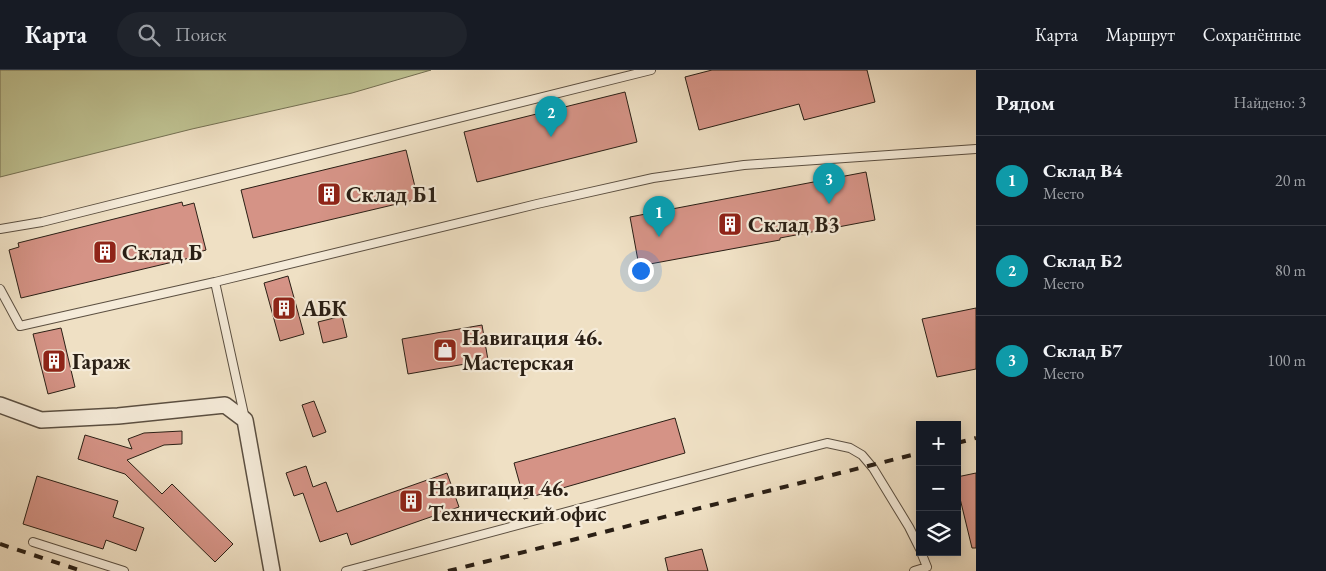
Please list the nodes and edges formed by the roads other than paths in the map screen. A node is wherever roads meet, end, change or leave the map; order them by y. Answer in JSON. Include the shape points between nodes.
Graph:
{"nodes":[{"id":1,"x":650,"y":70,"type":"edge"},
{"id":2,"x":976,"y":149,"type":"edge"},
{"id":3,"x":0,"y":229,"type":"edge"},
{"id":4,"x":215,"y":282,"type":"junction"},
{"id":5,"x":0,"y":289,"type":"edge"},
{"id":6,"x":0,"y":405,"type":"edge"},
{"id":7,"x":245,"y":420,"type":"junction"},
{"id":8,"x":33,"y":542,"type":"dead end"},
{"id":9,"x":916,"y":542,"type":"edge"},
{"id":10,"x":922,"y":556,"type":"edge"},
{"id":11,"x":124,"y":571,"type":"edge"},
{"id":12,"x":272,"y":571,"type":"edge"},
{"id":13,"x":346,"y":571,"type":"edge"},
{"id":14,"x":914,"y":571,"type":"edge"}],
"edges":[{"from":1,"to":3,"type":"lane","via":[[42,222]]},
{"from":2,"to":4,"type":"lane","via":[[744,165],[652,178]]},
{"from":4,"to":5,"type":"lane","via":[[20,326]]},
{"from":4,"to":7,"type":"lane"},
{"from":6,"to":7,"type":"street","via":[[41,420],[225,405]]},
{"from":7,"to":12,"type":"street"},
{"from":8,"to":11,"type":"lane"},
{"from":9,"to":13,"type":"lane","via":[[873,468],[862,455],[850,448],[827,443]]},
{"from":10,"to":14,"type":"lane","via":[[926,567]]}]}
